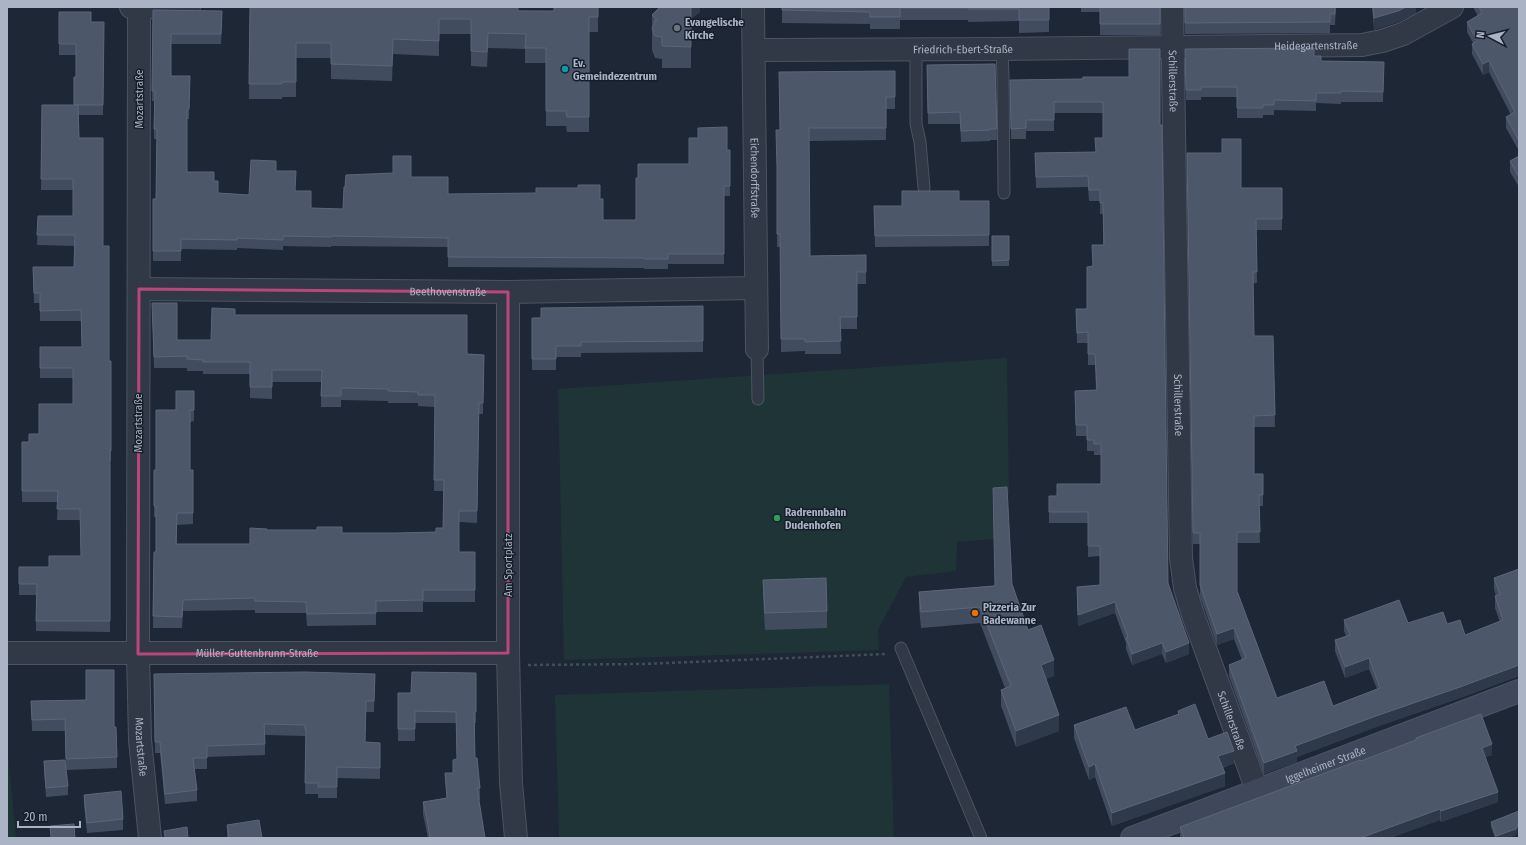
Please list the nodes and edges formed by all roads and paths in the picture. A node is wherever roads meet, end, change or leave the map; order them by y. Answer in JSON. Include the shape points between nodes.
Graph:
{"nodes":[{"id":1,"x":131,"y":7,"type":"edge"},
{"id":2,"x":139,"y":7,"type":"edge"},
{"id":3,"x":189,"y":7,"type":"edge"},
{"id":4,"x":753,"y":7,"type":"edge"},
{"id":5,"x":1172,"y":7,"type":"edge"},
{"id":6,"x":1452,"y":7,"type":"edge"},
{"id":7,"x":1172,"y":47,"type":"junction"},
{"id":8,"x":916,"y":48,"type":"junction"},
{"id":9,"x":1002,"y":49,"type":"junction"},
{"id":10,"x":754,"y":50,"type":"junction"},
{"id":11,"x":924,"y":188,"type":"dead end"},
{"id":12,"x":1004,"y":193,"type":"dead end"},
{"id":13,"x":756,"y":288,"type":"junction"},
{"id":14,"x":139,"y":289,"type":"junction"},
{"id":15,"x":508,"y":292,"type":"junction"},
{"id":16,"x":757,"y":349,"type":"joint"},
{"id":17,"x":758,"y":399,"type":"dead end"},
{"id":18,"x":902,"y":648,"type":"joint"},
{"id":19,"x":7,"y":653,"type":"edge"},
{"id":20,"x":138,"y":654,"type":"junction"},
{"id":21,"x":508,"y":659,"type":"junction"},
{"id":22,"x":1519,"y":691,"type":"edge"},
{"id":23,"x":1257,"y":790,"type":"junction"},
{"id":24,"x":1166,"y":832,"type":"edge"},
{"id":25,"x":150,"y":838,"type":"edge"},
{"id":26,"x":516,"y":838,"type":"edge"},
{"id":27,"x":981,"y":838,"type":"edge"},
{"id":28,"x":1132,"y":838,"type":"edge"}],
"edges":[{"from":1,"to":2,"type":"street"},
{"from":2,"to":3,"type":"street"},
{"from":2,"to":14,"type":"street","name":"Mozartstraße"},
{"from":4,"to":10,"type":"street","name":"Eichendorffstraße"},
{"from":5,"to":7,"type":"street","name":"Schillerstraße"},
{"from":6,"to":7,"type":"street","name":"Heidegartenstraße","via":[[1402,34],[1362,45]]},
{"from":7,"to":9,"type":"street","name":"Friedrich-Ebert-Straße"},
{"from":7,"to":23,"type":"street","name":"Schillerstraße","via":[[1181,558],[1185,588],[1193,615]]},
{"from":8,"to":9,"type":"street","name":"Friedrich-Ebert-Straße"},
{"from":8,"to":10,"type":"street","name":"Friedrich-Ebert-Straße"},
{"from":8,"to":11,"type":"lane","via":[[916,124]]},
{"from":9,"to":12,"type":"lane"},
{"from":10,"to":13,"type":"street","name":"Eichendorffstraße"},
{"from":13,"to":15,"type":"street","name":"Beethovenstraße"},
{"from":13,"to":16,"type":"street","name":"Eichendorffstraße"},
{"from":14,"to":15,"type":"street","name":"Beethovenstraße"},
{"from":14,"to":20,"type":"street","name":"Mozartstraße"},
{"from":15,"to":21,"type":"street","name":"Am Sportplatz"},
{"from":16,"to":17,"type":"lane"},
{"from":18,"to":21,"type":"path","via":[[890,654],[643,664]]},
{"from":18,"to":27,"type":"lane"},
{"from":19,"to":20,"type":"street","name":"Müller-Guttenbrunn-Straße"},
{"from":20,"to":21,"type":"street","name":"Müller-Guttenbrunn-Straße"},
{"from":20,"to":25,"type":"street","name":"Mozartstraße","via":[[140,740]]},
{"from":21,"to":26,"type":"street","name":"Am Sportplatz","via":[[511,783]]},
{"from":22,"to":23,"type":"street","name":"Iggelheimer Straße"},
{"from":23,"to":24,"type":"street","name":"Iggelheimer Straße"},
{"from":24,"to":28,"type":"street","name":"Iggelheimer Straße"}]}
